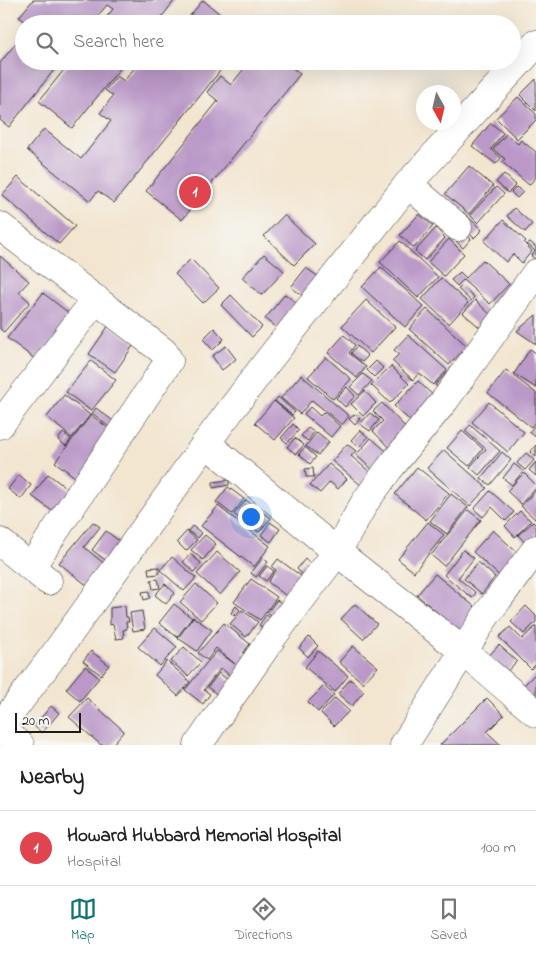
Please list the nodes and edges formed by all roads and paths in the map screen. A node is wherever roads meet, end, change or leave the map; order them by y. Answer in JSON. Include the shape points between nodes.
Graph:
{"nodes":[{"id":1,"x":536,"y":44,"type":"edge"},
{"id":2,"x":521,"y":60,"type":"edge"},
{"id":3,"x":512,"y":70,"type":"edge"},
{"id":4,"x":408,"y":184,"type":"junction"},
{"id":5,"x":0,"y":226,"type":"edge"},
{"id":6,"x":458,"y":227,"type":"dead end"},
{"id":7,"x":536,"y":273,"type":"edge"},
{"id":8,"x":96,"y":299,"type":"junction"},
{"id":9,"x":0,"y":425,"type":"edge"},
{"id":10,"x":206,"y":443,"type":"junction"},
{"id":11,"x":0,"y":542,"type":"edge"},
{"id":12,"x":536,"y":550,"type":"edge"},
{"id":13,"x":337,"y":552,"type":"junction"},
{"id":14,"x":463,"y":651,"type":"junction"},
{"id":15,"x":536,"y":712,"type":"edge"},
{"id":16,"x":0,"y":728,"type":"edge"},
{"id":17,"x":20,"y":745,"type":"edge"},
{"id":18,"x":198,"y":745,"type":"edge"},
{"id":19,"x":404,"y":745,"type":"edge"}],
"edges":[{"from":1,"to":2,"type":"street"},
{"from":3,"to":4,"type":"street"},
{"from":4,"to":6,"type":"street"},
{"from":4,"to":10,"type":"street"},
{"from":5,"to":8,"type":"street"},
{"from":7,"to":13,"type":"street","via":[[446,400],[389,469]]},
{"from":8,"to":9,"type":"street"},
{"from":8,"to":11,"type":"street","via":[[164,352],[169,361],[40,574]]},
{"from":10,"to":13,"type":"street"},
{"from":10,"to":16,"type":"street"},
{"from":12,"to":14,"type":"street"},
{"from":13,"to":14,"type":"street"},
{"from":13,"to":18,"type":"street","via":[[274,635]]},
{"from":14,"to":15,"type":"street"},
{"from":14,"to":19,"type":"street"},
{"from":16,"to":17,"type":"street"}]}
